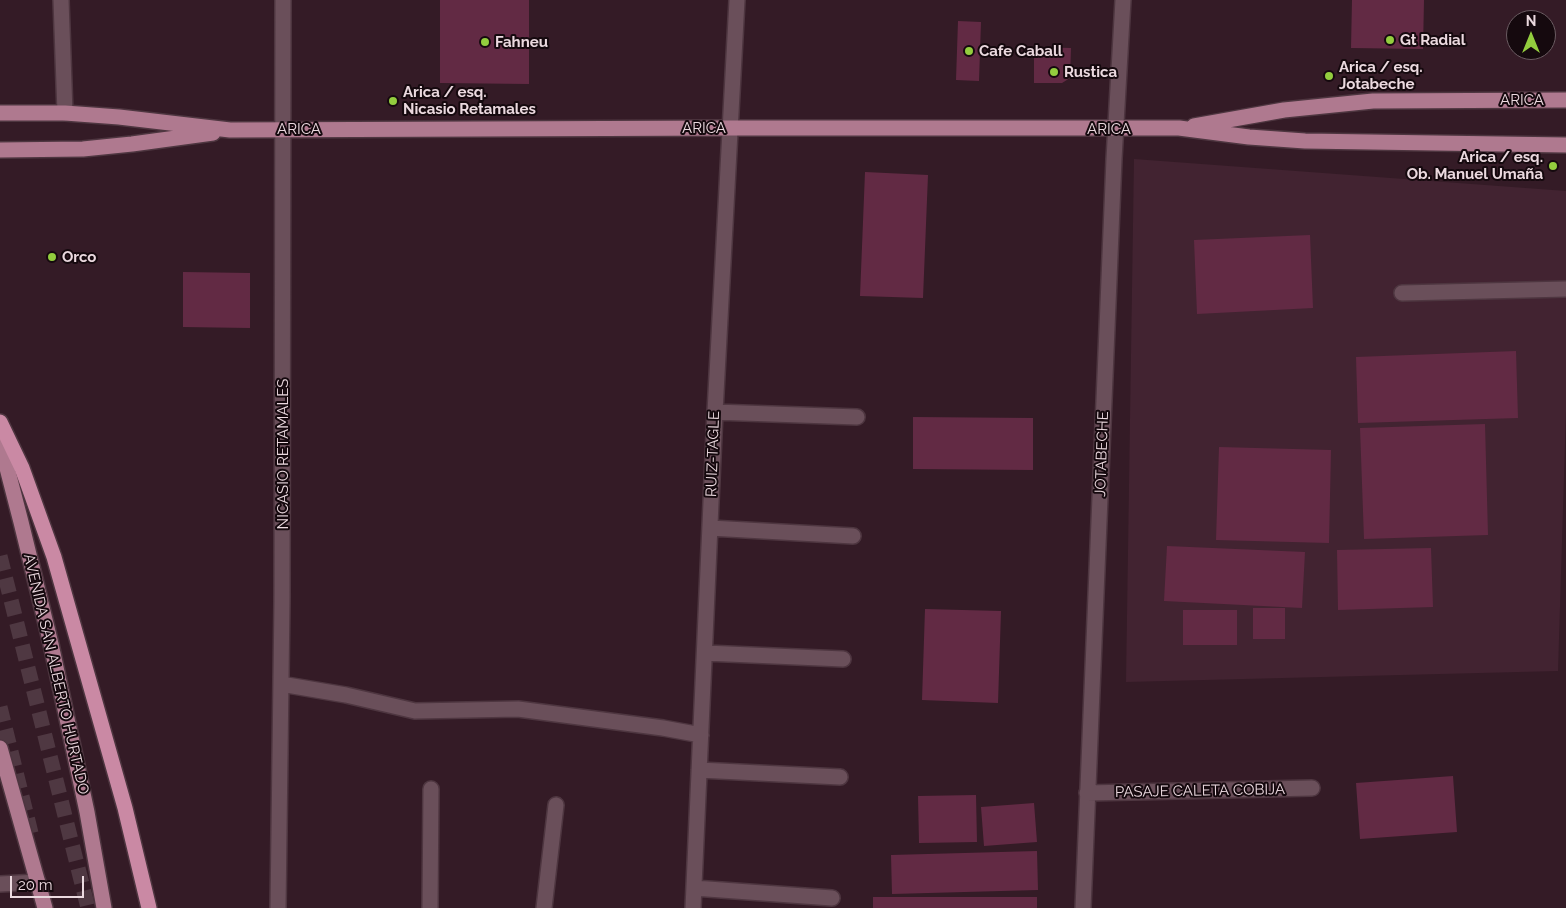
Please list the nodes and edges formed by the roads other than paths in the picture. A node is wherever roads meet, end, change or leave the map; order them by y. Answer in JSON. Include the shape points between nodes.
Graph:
{"nodes":[{"id":1,"x":60,"y":0,"type":"edge"},
{"id":2,"x":283,"y":0,"type":"edge"},
{"id":3,"x":737,"y":0,"type":"edge"},
{"id":4,"x":1123,"y":0,"type":"edge"},
{"id":5,"x":1566,"y":100,"type":"edge"},
{"id":6,"x":0,"y":113,"type":"edge"},
{"id":7,"x":65,"y":113,"type":"junction"},
{"id":8,"x":730,"y":128,"type":"junction"},
{"id":9,"x":1179,"y":128,"type":"junction"},
{"id":10,"x":283,"y":129,"type":"junction"},
{"id":11,"x":1115,"y":129,"type":"junction"},
{"id":12,"x":230,"y":130,"type":"junction"},
{"id":13,"x":1566,"y":145,"type":"edge"},
{"id":14,"x":0,"y":150,"type":"edge"},
{"id":15,"x":1566,"y":289,"type":"edge"},
{"id":16,"x":1402,"y":293,"type":"dead end"},
{"id":17,"x":714,"y":412,"type":"junction"},
{"id":18,"x":857,"y":417,"type":"dead end"},
{"id":19,"x":0,"y":422,"type":"edge"},
{"id":20,"x":0,"y":441,"type":"edge"},
{"id":21,"x":710,"y":528,"type":"junction"},
{"id":22,"x":853,"y":536,"type":"dead end"},
{"id":23,"x":705,"y":652,"type":"junction"},
{"id":24,"x":843,"y":659,"type":"dead end"},
{"id":25,"x":281,"y":684,"type":"junction"},
{"id":26,"x":701,"y":735,"type":"junction"},
{"id":27,"x":0,"y":748,"type":"edge"},
{"id":28,"x":699,"y":770,"type":"junction"},
{"id":29,"x":840,"y":777,"type":"dead end"},
{"id":30,"x":431,"y":788,"type":"dead end"},
{"id":31,"x":1312,"y":788,"type":"dead end"},
{"id":32,"x":1087,"y":794,"type":"junction"},
{"id":33,"x":556,"y":804,"type":"dead end"},
{"id":34,"x":38,"y":882,"type":"junction"},
{"id":35,"x":0,"y":884,"type":"edge"},
{"id":36,"x":694,"y":888,"type":"junction"},
{"id":37,"x":832,"y":898,"type":"dead end"},
{"id":38,"x":45,"y":908,"type":"edge"},
{"id":39,"x":104,"y":908,"type":"edge"},
{"id":40,"x":149,"y":908,"type":"edge"},
{"id":41,"x":278,"y":908,"type":"edge"},
{"id":42,"x":430,"y":908,"type":"edge"},
{"id":43,"x":544,"y":908,"type":"edge"},
{"id":44,"x":693,"y":908,"type":"edge"},
{"id":45,"x":1082,"y":908,"type":"edge"}],
"edges":[{"from":1,"to":7,"type":"street"},
{"from":2,"to":10,"type":"street","name":"NICASIO RETAMALES"},
{"from":3,"to":8,"type":"street","name":"RUIZ-TAGLE"},
{"from":4,"to":11,"type":"street","name":"JOTABECHE"},
{"from":5,"to":9,"type":"main road","name":"ARICA","via":[[1373,101],[1284,110]]},
{"from":6,"to":7,"type":"main road","name":"ARICA"},
{"from":7,"to":12,"type":"main road","name":"ARICA"},
{"from":8,"to":10,"type":"main road","name":"ARICA"},
{"from":8,"to":11,"type":"main road","name":"ARICA"},
{"from":8,"to":17,"type":"street","name":"RUIZ-TAGLE"},
{"from":9,"to":11,"type":"main road","name":"ARICA"},
{"from":9,"to":13,"type":"main road","name":"ARICA","via":[[1305,141]]},
{"from":10,"to":12,"type":"main road","name":"ARICA"},
{"from":10,"to":25,"type":"street","name":"NICASIO RETAMALES"},
{"from":11,"to":32,"type":"street","name":"JOTABECHE"},
{"from":12,"to":14,"type":"main road","name":"ARICA","via":[[132,144]]},
{"from":15,"to":16,"type":"street"},
{"from":17,"to":18,"type":"street"},
{"from":17,"to":21,"type":"street","name":"RUIZ-TAGLE"},
{"from":19,"to":40,"type":"highway","via":[[22,468],[54,558],[125,808]]},
{"from":20,"to":39,"type":"main road","name":"AVENIDA SAN ALBERTO HURTADO","via":[[53,653]]},
{"from":21,"to":22,"type":"street"},
{"from":21,"to":23,"type":"street","name":"RUIZ-TAGLE"},
{"from":23,"to":24,"type":"street"},
{"from":23,"to":26,"type":"street","name":"RUIZ-TAGLE"},
{"from":25,"to":26,"type":"street","via":[[415,711],[518,709]]},
{"from":25,"to":41,"type":"street","name":"NICASIO RETAMALES"},
{"from":26,"to":28,"type":"street","name":"RUIZ-TAGLE"},
{"from":27,"to":34,"type":"main road"},
{"from":28,"to":29,"type":"street"},
{"from":28,"to":36,"type":"street","name":"RUIZ-TAGLE"},
{"from":30,"to":42,"type":"street"},
{"from":31,"to":32,"type":"street","name":"PASAJE CALETA COBIJA"},
{"from":32,"to":45,"type":"street","name":"JOTABECHE"},
{"from":33,"to":43,"type":"street"},
{"from":34,"to":35,"type":"street"},
{"from":34,"to":38,"type":"main road"},
{"from":36,"to":37,"type":"street"},
{"from":36,"to":44,"type":"street","name":"RUIZ-TAGLE"}]}
